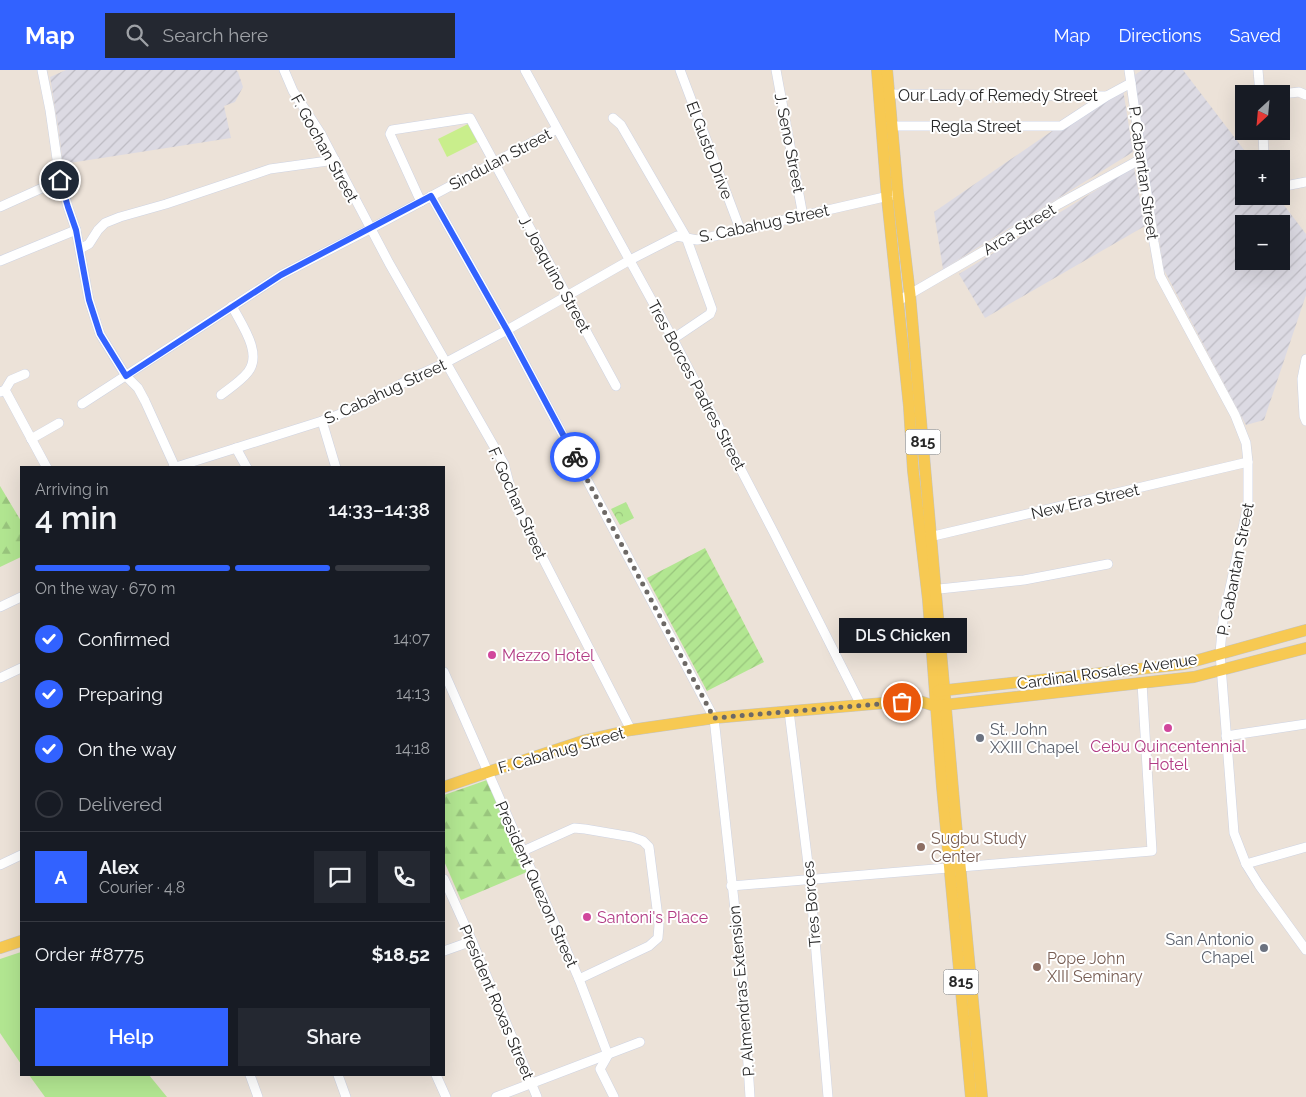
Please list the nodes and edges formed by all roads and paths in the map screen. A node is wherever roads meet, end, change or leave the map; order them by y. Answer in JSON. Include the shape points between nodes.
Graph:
{"nodes":[{"id":1,"x":42,"y":70,"type":"edge"},
{"id":2,"x":525,"y":70,"type":"edge"},
{"id":3,"x":680,"y":70,"type":"edge"},
{"id":4,"x":776,"y":70,"type":"edge"},
{"id":5,"x":877,"y":70,"type":"edge"},
{"id":6,"x":887,"y":70,"type":"edge"},
{"id":7,"x":1129,"y":70,"type":"edge"},
{"id":8,"x":1258,"y":70,"type":"edge"},
{"id":9,"x":288,"y":71,"type":"edge"},
{"id":10,"x":1131,"y":83,"type":"junction"},
{"id":11,"x":1259,"y":85,"type":"edge"},
{"id":12,"x":1290,"y":93,"type":"edge"},
{"id":13,"x":889,"y":94,"type":"junction"},
{"id":14,"x":1306,"y":95,"type":"edge"},
{"id":15,"x":1107,"y":96,"type":"junction"},
{"id":16,"x":613,"y":118,"type":"dead end"},
{"id":17,"x":892,"y":126,"type":"junction"},
{"id":18,"x":557,"y":129,"type":"junction"},
{"id":19,"x":1141,"y":158,"type":"junction"},
{"id":20,"x":335,"y":160,"type":"junction"},
{"id":21,"x":494,"y":162,"type":"junction"},
{"id":22,"x":60,"y":180,"type":"junction"},
{"id":23,"x":1306,"y":182,"type":"edge"},
{"id":24,"x":1290,"y":185,"type":"edge"},
{"id":25,"x":431,"y":196,"type":"junction"},
{"id":26,"x":893,"y":196,"type":"junction"},
{"id":27,"x":421,"y":202,"type":"junction"},
{"id":28,"x":0,"y":207,"type":"edge"},
{"id":29,"x":803,"y":216,"type":"junction"},
{"id":30,"x":370,"y":229,"type":"junction"},
{"id":31,"x":740,"y":229,"type":"junction"},
{"id":32,"x":76,"y":230,"type":"junction"},
{"id":33,"x":686,"y":237,"type":"junction"},
{"id":34,"x":80,"y":249,"type":"junction"},
{"id":35,"x":630,"y":260,"type":"junction"},
{"id":36,"x":0,"y":261,"type":"edge"},
{"id":37,"x":910,"y":295,"type":"junction"},
{"id":38,"x":568,"y":296,"type":"junction"},
{"id":39,"x":898,"y":301,"type":"junction"},
{"id":40,"x":232,"y":306,"type":"junction"},
{"id":41,"x":507,"y":330,"type":"junction"},
{"id":42,"x":673,"y":339,"type":"junction"},
{"id":43,"x":1306,"y":359,"type":"edge"},
{"id":44,"x":445,"y":363,"type":"junction"},
{"id":45,"x":25,"y":374,"type":"dead end"},
{"id":46,"x":126,"y":376,"type":"junction"},
{"id":47,"x":616,"y":386,"type":"dead end"},
{"id":48,"x":2,"y":391,"type":"edge"},
{"id":49,"x":221,"y":395,"type":"dead end"},
{"id":50,"x":82,"y":404,"type":"dead end"},
{"id":51,"x":322,"y":421,"type":"junction"},
{"id":52,"x":1306,"y":421,"type":"edge"},
{"id":53,"x":59,"y":423,"type":"dead end"},
{"id":54,"x":31,"y":439,"type":"junction"},
{"id":55,"x":236,"y":448,"type":"junction"},
{"id":56,"x":1248,"y":462,"type":"junction"},
{"id":57,"x":46,"y":466,"type":"edge"},
{"id":58,"x":174,"y":466,"type":"edge"},
{"id":59,"x":177,"y":466,"type":"edge"},
{"id":60,"x":246,"y":466,"type":"edge"},
{"id":61,"x":335,"y":466,"type":"edge"},
{"id":62,"x":926,"y":538,"type":"junction"},
{"id":63,"x":1108,"y":564,"type":"dead end"},
{"id":64,"x":931,"y":590,"type":"junction"},
{"id":65,"x":20,"y":597,"type":"edge"},
{"id":66,"x":0,"y":607,"type":"edge"},
{"id":67,"x":1306,"y":630,"type":"edge"},
{"id":68,"x":1306,"y":648,"type":"edge"},
{"id":69,"x":1220,"y":653,"type":"junction"},
{"id":70,"x":20,"y":668,"type":"edge"},
{"id":71,"x":1220,"y":670,"type":"junction"},
{"id":72,"x":445,"y":674,"type":"edge"},
{"id":73,"x":0,"y":678,"type":"edge"},
{"id":74,"x":1142,"y":683,"type":"junction"},
{"id":75,"x":939,"y":691,"type":"junction"},
{"id":76,"x":919,"y":700,"type":"junction"},
{"id":77,"x":861,"y":705,"type":"junction"},
{"id":78,"x":941,"y":705,"type":"junction"},
{"id":79,"x":790,"y":711,"type":"junction"},
{"id":80,"x":714,"y":718,"type":"junction"},
{"id":81,"x":1306,"y":724,"type":"edge"},
{"id":82,"x":631,"y":730,"type":"junction"},
{"id":83,"x":1226,"y":736,"type":"junction"},
{"id":84,"x":488,"y":772,"type":"junction"},
{"id":85,"x":445,"y":787,"type":"edge"},
{"id":86,"x":1306,"y":847,"type":"edge"},
{"id":87,"x":523,"y":851,"type":"junction"},
{"id":88,"x":20,"y":855,"type":"edge"},
{"id":89,"x":0,"y":864,"type":"edge"},
{"id":90,"x":1246,"y":864,"type":"junction"},
{"id":91,"x":955,"y":867,"type":"junction"},
{"id":92,"x":810,"y":880,"type":"junction"},
{"id":93,"x":445,"y":881,"type":"edge"},
{"id":94,"x":731,"y":886,"type":"junction"},
{"id":95,"x":20,"y":941,"type":"edge"},
{"id":96,"x":472,"y":941,"type":"junction"},
{"id":97,"x":0,"y":948,"type":"edge"},
{"id":98,"x":1306,"y":950,"type":"edge"},
{"id":99,"x":445,"y":951,"type":"edge"},
{"id":100,"x":579,"y":979,"type":"junction"},
{"id":101,"x":640,"y":1042,"type":"dead end"},
{"id":102,"x":608,"y":1055,"type":"junction"},
{"id":103,"x":250,"y":1076,"type":"edge"},
{"id":104,"x":338,"y":1076,"type":"edge"},
{"id":105,"x":436,"y":1076,"type":"edge"},
{"id":106,"x":531,"y":1084,"type":"junction"},
{"id":107,"x":258,"y":1097,"type":"edge"},
{"id":108,"x":346,"y":1097,"type":"edge"},
{"id":109,"x":446,"y":1097,"type":"edge"},
{"id":110,"x":496,"y":1097,"type":"edge"},
{"id":111,"x":537,"y":1097,"type":"edge"},
{"id":112,"x":614,"y":1097,"type":"edge"},
{"id":113,"x":750,"y":1097,"type":"edge"},
{"id":114,"x":828,"y":1097,"type":"edge"},
{"id":115,"x":971,"y":1097,"type":"edge"},
{"id":116,"x":982,"y":1097,"type":"edge"}],
"edges":[{"from":1,"to":22,"type":"street","name":"S. Cabahug Street"},
{"from":2,"to":18,"type":"street","name":"Tres Borces Padres Street"},
{"from":3,"to":31,"type":"street","name":"El Gusto Drive"},
{"from":4,"to":29,"type":"street","name":"J. Seno Street"},
{"from":5,"to":26,"type":"main road","number":"815"},
{"from":6,"to":13,"type":"main road","number":"815"},
{"from":7,"to":10,"type":"street","name":"P. Cabantan Street"},
{"from":8,"to":11,"type":"street"},
{"from":9,"to":20,"type":"street","name":"F. Gochan Street","via":[[293,91]]},
{"from":10,"to":15,"type":"street"},
{"from":10,"to":19,"type":"street","name":"P. Cabantan Street"},
{"from":12,"to":14,"type":"street"},
{"from":13,"to":15,"type":"street","name":"Our Lady of Remedy Street"},
{"from":13,"to":17,"type":"main road","number":"815"},
{"from":15,"to":17,"type":"street","name":"Regla Street","via":[[1061,126]]},
{"from":16,"to":33,"type":"street","via":[[621,125]]},
{"from":17,"to":26,"type":"main road","number":"815"},
{"from":18,"to":21,"type":"street","name":"Sindulan Street"},
{"from":18,"to":35,"type":"street","name":"Tres Borces Padres Street"},
{"from":19,"to":37,"type":"street","name":"Arca Street"},
{"from":19,"to":56,"type":"street","name":"P. Cabantan Street","via":[[1160,276],[1235,415],[1246,443]]},
{"from":20,"to":30,"type":"street","name":"F. Gochan Street"},
{"from":20,"to":34,"type":"street","via":[[270,169],[114,219],[105,223],[89,244]]},
{"from":21,"to":25,"type":"street","name":"Sindulan Street"},
{"from":21,"to":27,"type":"street","name":"J. Joaquino Street","via":[[470,118],[392,130],[390,134]]},
{"from":21,"to":38,"type":"street","name":"J. Joaquino Street"},
{"from":22,"to":28,"type":"street"},
{"from":22,"to":32,"type":"street","name":"S. Cabahug Street"},
{"from":23,"to":24,"type":"street"},
{"from":25,"to":27,"type":"street","name":"Sindulan Street"},
{"from":25,"to":41,"type":"street"},
{"from":26,"to":29,"type":"street","name":"S. Cabahug Street"},
{"from":26,"to":37,"type":"main road","number":"815"},
{"from":26,"to":39,"type":"main road","number":"815"},
{"from":27,"to":30,"type":"street","name":"Sindulan Street"},
{"from":29,"to":31,"type":"street","name":"S. Cabahug Street"},
{"from":30,"to":40,"type":"street","name":"Sindulan Street","via":[[281,275]]},
{"from":30,"to":44,"type":"street","name":"F. Gochan Street"},
{"from":31,"to":33,"type":"street","name":"S. Cabahug Street","via":[[697,240]]},
{"from":32,"to":34,"type":"street","name":"S. Cabahug Street"},
{"from":32,"to":36,"type":"street"},
{"from":33,"to":35,"type":"street","name":"S. Cabahug Street","via":[[677,236]]},
{"from":33,"to":42,"type":"street","via":[[712,311]]},
{"from":34,"to":46,"type":"street","name":"S. Cabahug Street","via":[[89,300],[100,334]]},
{"from":35,"to":38,"type":"street","name":"S. Cabahug Street"},
{"from":35,"to":42,"type":"street","name":"Tres Borces Padres Street"},
{"from":37,"to":39,"type":"street","name":"Arca Street"},
{"from":37,"to":62,"type":"main road","number":"815"},
{"from":38,"to":41,"type":"street","name":"S. Cabahug Street"},
{"from":38,"to":47,"type":"street","name":"J. Joaquino Street"},
{"from":39,"to":62,"type":"main road","number":"815","via":[[913,470]]},
{"from":40,"to":46,"type":"street","name":"Sindulan Street"},
{"from":40,"to":49,"type":"street","via":[[251,342],[253,362],[249,372]]},
{"from":41,"to":44,"type":"street","name":"S. Cabahug Street"},
{"from":41,"to":80,"type":"street"},
{"from":42,"to":77,"type":"street","name":"Tres Borces Padres Street"},
{"from":43,"to":52,"type":"street","via":[[1302,379]]},
{"from":44,"to":51,"type":"street","name":"S. Cabahug Street","via":[[356,408]]},
{"from":44,"to":82,"type":"street","name":"F. Gochan Street","via":[[504,464],[514,502]]},
{"from":45,"to":48,"type":"street","via":[[11,380]]},
{"from":46,"to":50,"type":"street","name":"Sindulan Street"},
{"from":46,"to":58,"type":"street","name":"S. Cabahug Street","via":[[145,401]]},
{"from":48,"to":54,"type":"street"},
{"from":51,"to":55,"type":"street","name":"S. Cabahug Street"},
{"from":51,"to":61,"type":"street"},
{"from":53,"to":54,"type":"street"},
{"from":54,"to":57,"type":"street"},
{"from":55,"to":59,"type":"street","name":"S. Cabahug Street"},
{"from":55,"to":60,"type":"street"},
{"from":56,"to":62,"type":"street","name":"New Era Street"},
{"from":56,"to":69,"type":"street","name":"P. Cabantan Street","via":[[1248,505],[1223,620]]},
{"from":62,"to":64,"type":"main road","number":"815"},
{"from":63,"to":64,"type":"street","via":[[1024,580]]},
{"from":64,"to":75,"type":"main road","number":"815"},
{"from":65,"to":66,"type":"street"},
{"from":67,"to":69,"type":"main road","name":"Cardinal Rosales Avenue"},
{"from":68,"to":71,"type":"main road","name":"Cardinal Rosales Avenue"},
{"from":69,"to":71,"type":"street","name":"P. Cabantan Street"},
{"from":69,"to":75,"type":"main road","name":"Cardinal Rosales Avenue","via":[[1184,664]]},
{"from":70,"to":73,"type":"street"},
{"from":71,"to":74,"type":"main road","name":"Cardinal Rosales Avenue","via":[[1194,677]]},
{"from":71,"to":83,"type":"street","name":"P. Cabantan Street"},
{"from":72,"to":84,"type":"street","name":"President Quezon Street"},
{"from":74,"to":78,"type":"main road","name":"Cardinal Rosales Avenue"},
{"from":74,"to":91,"type":"street","name":"P. Almendras Extension","via":[[1152,851]]},
{"from":75,"to":76,"type":"main road","name":"F. Cabahug Street"},
{"from":75,"to":78,"type":"main road","number":"815"},
{"from":76,"to":77,"type":"main road","name":"F. Cabahug Street"},
{"from":76,"to":78,"type":"main road","name":"F. Cabahug Street"},
{"from":77,"to":79,"type":"main road","name":"F. Cabahug Street"},
{"from":78,"to":91,"type":"main road","number":"815"},
{"from":79,"to":80,"type":"main road","name":"F. Cabahug Street"},
{"from":79,"to":92,"type":"street","name":"Tres Borces"},
{"from":80,"to":82,"type":"main road","name":"F. Cabahug Street"},
{"from":80,"to":94,"type":"street","name":"P. Almendras Extension"},
{"from":81,"to":83,"type":"street"},
{"from":82,"to":84,"type":"main road","name":"F. Cabahug Street","via":[[586,740]]},
{"from":83,"to":90,"type":"street","name":"P. Cabantan Street","via":[[1234,833]]},
{"from":84,"to":85,"type":"main road","name":"F. Cabahug Street"},
{"from":84,"to":87,"type":"street","name":"President Quezon Street"},
{"from":86,"to":90,"type":"street"},
{"from":87,"to":100,"type":"street","name":"President Quezon Street"},
{"from":87,"to":100,"type":"street","via":[[574,828],[632,837],[649,847],[658,938],[649,946]]},
{"from":88,"to":89,"type":"street"},
{"from":90,"to":98,"type":"street","name":"P. Cabantan Street"},
{"from":91,"to":92,"type":"street","name":"P. Almendras Extension"},
{"from":91,"to":115,"type":"main road","number":"815"},
{"from":91,"to":116,"type":"main road","number":"815"},
{"from":92,"to":94,"type":"street","name":"P. Almendras Extension"},
{"from":92,"to":114,"type":"street","name":"Tres Borces"},
{"from":93,"to":96,"type":"street","name":"President Roxas Street"},
{"from":94,"to":113,"type":"street","name":"P. Almendras Extension","via":[[744,1000]]},
{"from":95,"to":97,"type":"main road"},
{"from":96,"to":99,"type":"street"},
{"from":96,"to":106,"type":"street","name":"President Roxas Street"},
{"from":100,"to":102,"type":"street","name":"President Quezon Street"},
{"from":101,"to":102,"type":"street"},
{"from":102,"to":106,"type":"street"},
{"from":102,"to":112,"type":"street","via":[[600,1069]]},
{"from":103,"to":107,"type":"street"},
{"from":104,"to":108,"type":"street"},
{"from":105,"to":109,"type":"street"},
{"from":106,"to":110,"type":"street"},
{"from":106,"to":111,"type":"street","name":"President Roxas Street"}]}
